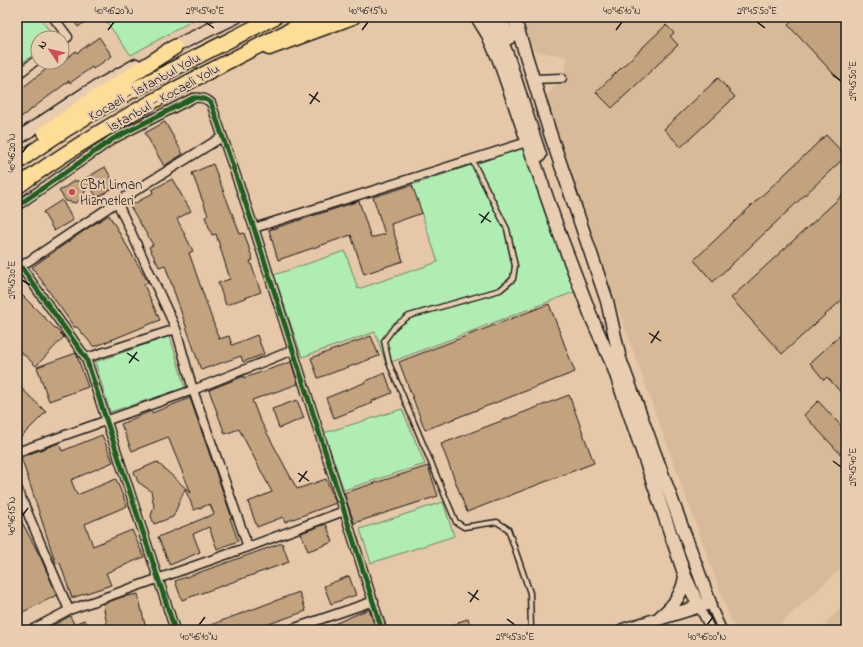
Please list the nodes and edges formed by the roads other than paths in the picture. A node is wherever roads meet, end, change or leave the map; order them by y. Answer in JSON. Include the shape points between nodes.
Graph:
{"nodes":[{"id":1,"x":53,"y":17,"type":"edge"},
{"id":2,"x":236,"y":17,"type":"edge"},
{"id":3,"x":275,"y":17,"type":"edge"},
{"id":4,"x":344,"y":17,"type":"edge"},
{"id":5,"x":353,"y":17,"type":"edge"},
{"id":6,"x":477,"y":17,"type":"edge"},
{"id":7,"x":491,"y":17,"type":"edge"},
{"id":8,"x":500,"y":17,"type":"edge"},
{"id":9,"x":514,"y":17,"type":"edge"},
{"id":10,"x":320,"y":22,"type":"edge"},
{"id":11,"x":63,"y":30,"type":"edge"},
{"id":12,"x":175,"y":47,"type":"junction"},
{"id":13,"x":30,"y":65,"type":"edge"},
{"id":14,"x":17,"y":75,"type":"edge"},
{"id":15,"x":562,"y":78,"type":"dead end"},
{"id":16,"x":533,"y":79,"type":"junction"},
{"id":17,"x":222,"y":137,"type":"junction"},
{"id":18,"x":17,"y":139,"type":"edge"},
{"id":19,"x":527,"y":142,"type":"junction"},
{"id":20,"x":543,"y":151,"type":"junction"},
{"id":21,"x":17,"y":160,"type":"edge"},
{"id":22,"x":472,"y":160,"type":"junction"},
{"id":23,"x":17,"y":163,"type":"edge"},
{"id":24,"x":17,"y":187,"type":"edge"},
{"id":25,"x":117,"y":202,"type":"junction"},
{"id":26,"x":17,"y":206,"type":"edge"},
{"id":27,"x":254,"y":228,"type":"junction"},
{"id":28,"x":19,"y":268,"type":"edge"},
{"id":29,"x":176,"y":329,"type":"junction"},
{"id":30,"x":293,"y":350,"type":"junction"},
{"id":31,"x":86,"y":358,"type":"junction"},
{"id":32,"x":617,"y":362,"type":"junction"},
{"id":33,"x":192,"y":390,"type":"junction"},
{"id":34,"x":107,"y":421,"type":"junction"},
{"id":35,"x":17,"y":452,"type":"edge"},
{"id":36,"x":17,"y":488,"type":"edge"},
{"id":37,"x":344,"y":511,"type":"junction"},
{"id":38,"x":248,"y":548,"type":"junction"},
{"id":39,"x":685,"y":576,"type":"junction"},
{"id":40,"x":159,"y":578,"type":"junction"},
{"id":41,"x":374,"y":601,"type":"junction"},
{"id":42,"x":704,"y":605,"type":"junction"},
{"id":43,"x":69,"y":610,"type":"junction"},
{"id":44,"x":655,"y":620,"type":"junction"},
{"id":45,"x":31,"y":630,"type":"edge"},
{"id":46,"x":175,"y":630,"type":"edge"},
{"id":47,"x":289,"y":630,"type":"edge"},
{"id":48,"x":382,"y":630,"type":"edge"},
{"id":49,"x":531,"y":630,"type":"edge"},
{"id":50,"x":623,"y":630,"type":"edge"},
{"id":51,"x":711,"y":630,"type":"edge"},
{"id":52,"x":722,"y":630,"type":"edge"}],
"edges":[{"from":1,"to":11,"type":"street"},
{"from":2,"to":12,"type":"main road"},
{"from":3,"to":23,"type":"highway","name":"Kocaeli - İstanbul Yolu","via":[[92,114]]},
{"from":4,"to":10,"type":"highway"},
{"from":5,"to":10,"type":"highway"},
{"from":6,"to":19,"type":"main road","via":[[499,60]]},
{"from":7,"to":20,"type":"main road"},
{"from":8,"to":20,"type":"main road","via":[[529,92]]},
{"from":9,"to":16,"type":"main road"},
{"from":10,"to":24,"type":"highway","name":"İstanbul - Kocaeli Yolu","via":[[289,42],[235,58],[118,121]]},
{"from":12,"to":18,"type":"main road","via":[[106,81]]},
{"from":12,"to":21,"type":"highway","via":[[52,127]]},
{"from":13,"to":14,"type":"street"},
{"from":15,"to":16,"type":"street"},
{"from":16,"to":32,"type":"main road","via":[[607,301]]},
{"from":17,"to":25,"type":"street"},
{"from":17,"to":26,"type":"street","via":[[211,103],[199,97],[193,98],[113,139]]},
{"from":17,"to":27,"type":"street"},
{"from":19,"to":22,"type":"street"},
{"from":19,"to":32,"type":"main road","via":[[590,314]]},
{"from":20,"to":32,"type":"main road"},
{"from":22,"to":27,"type":"street"},
{"from":22,"to":49,"type":"lane","via":[[507,229],[515,266],[513,279],[500,290],[409,316],[395,326],[384,341],[390,363],[456,522],[464,527],[497,522],[508,529],[530,593]]},
{"from":25,"to":28,"type":"street"},
{"from":25,"to":29,"type":"street"},
{"from":27,"to":30,"type":"street"},
{"from":28,"to":31,"type":"street"},
{"from":29,"to":31,"type":"street"},
{"from":29,"to":33,"type":"street"},
{"from":30,"to":33,"type":"street"},
{"from":30,"to":37,"type":"street"},
{"from":31,"to":34,"type":"street"},
{"from":32,"to":39,"type":"main road"},
{"from":32,"to":42,"type":"main road"},
{"from":33,"to":34,"type":"street"},
{"from":33,"to":38,"type":"street"},
{"from":34,"to":35,"type":"street"},
{"from":34,"to":40,"type":"street"},
{"from":36,"to":43,"type":"street"},
{"from":37,"to":38,"type":"street"},
{"from":37,"to":41,"type":"street"},
{"from":38,"to":40,"type":"street"},
{"from":39,"to":42,"type":"main road"},
{"from":39,"to":44,"type":"main road","via":[[683,586],[669,610]]},
{"from":40,"to":43,"type":"street"},
{"from":40,"to":46,"type":"street"},
{"from":41,"to":47,"type":"street"},
{"from":41,"to":48,"type":"street"},
{"from":42,"to":44,"type":"main road"},
{"from":42,"to":51,"type":"street"},
{"from":42,"to":52,"type":"street"},
{"from":43,"to":45,"type":"street"},
{"from":44,"to":50,"type":"main road"}]}
